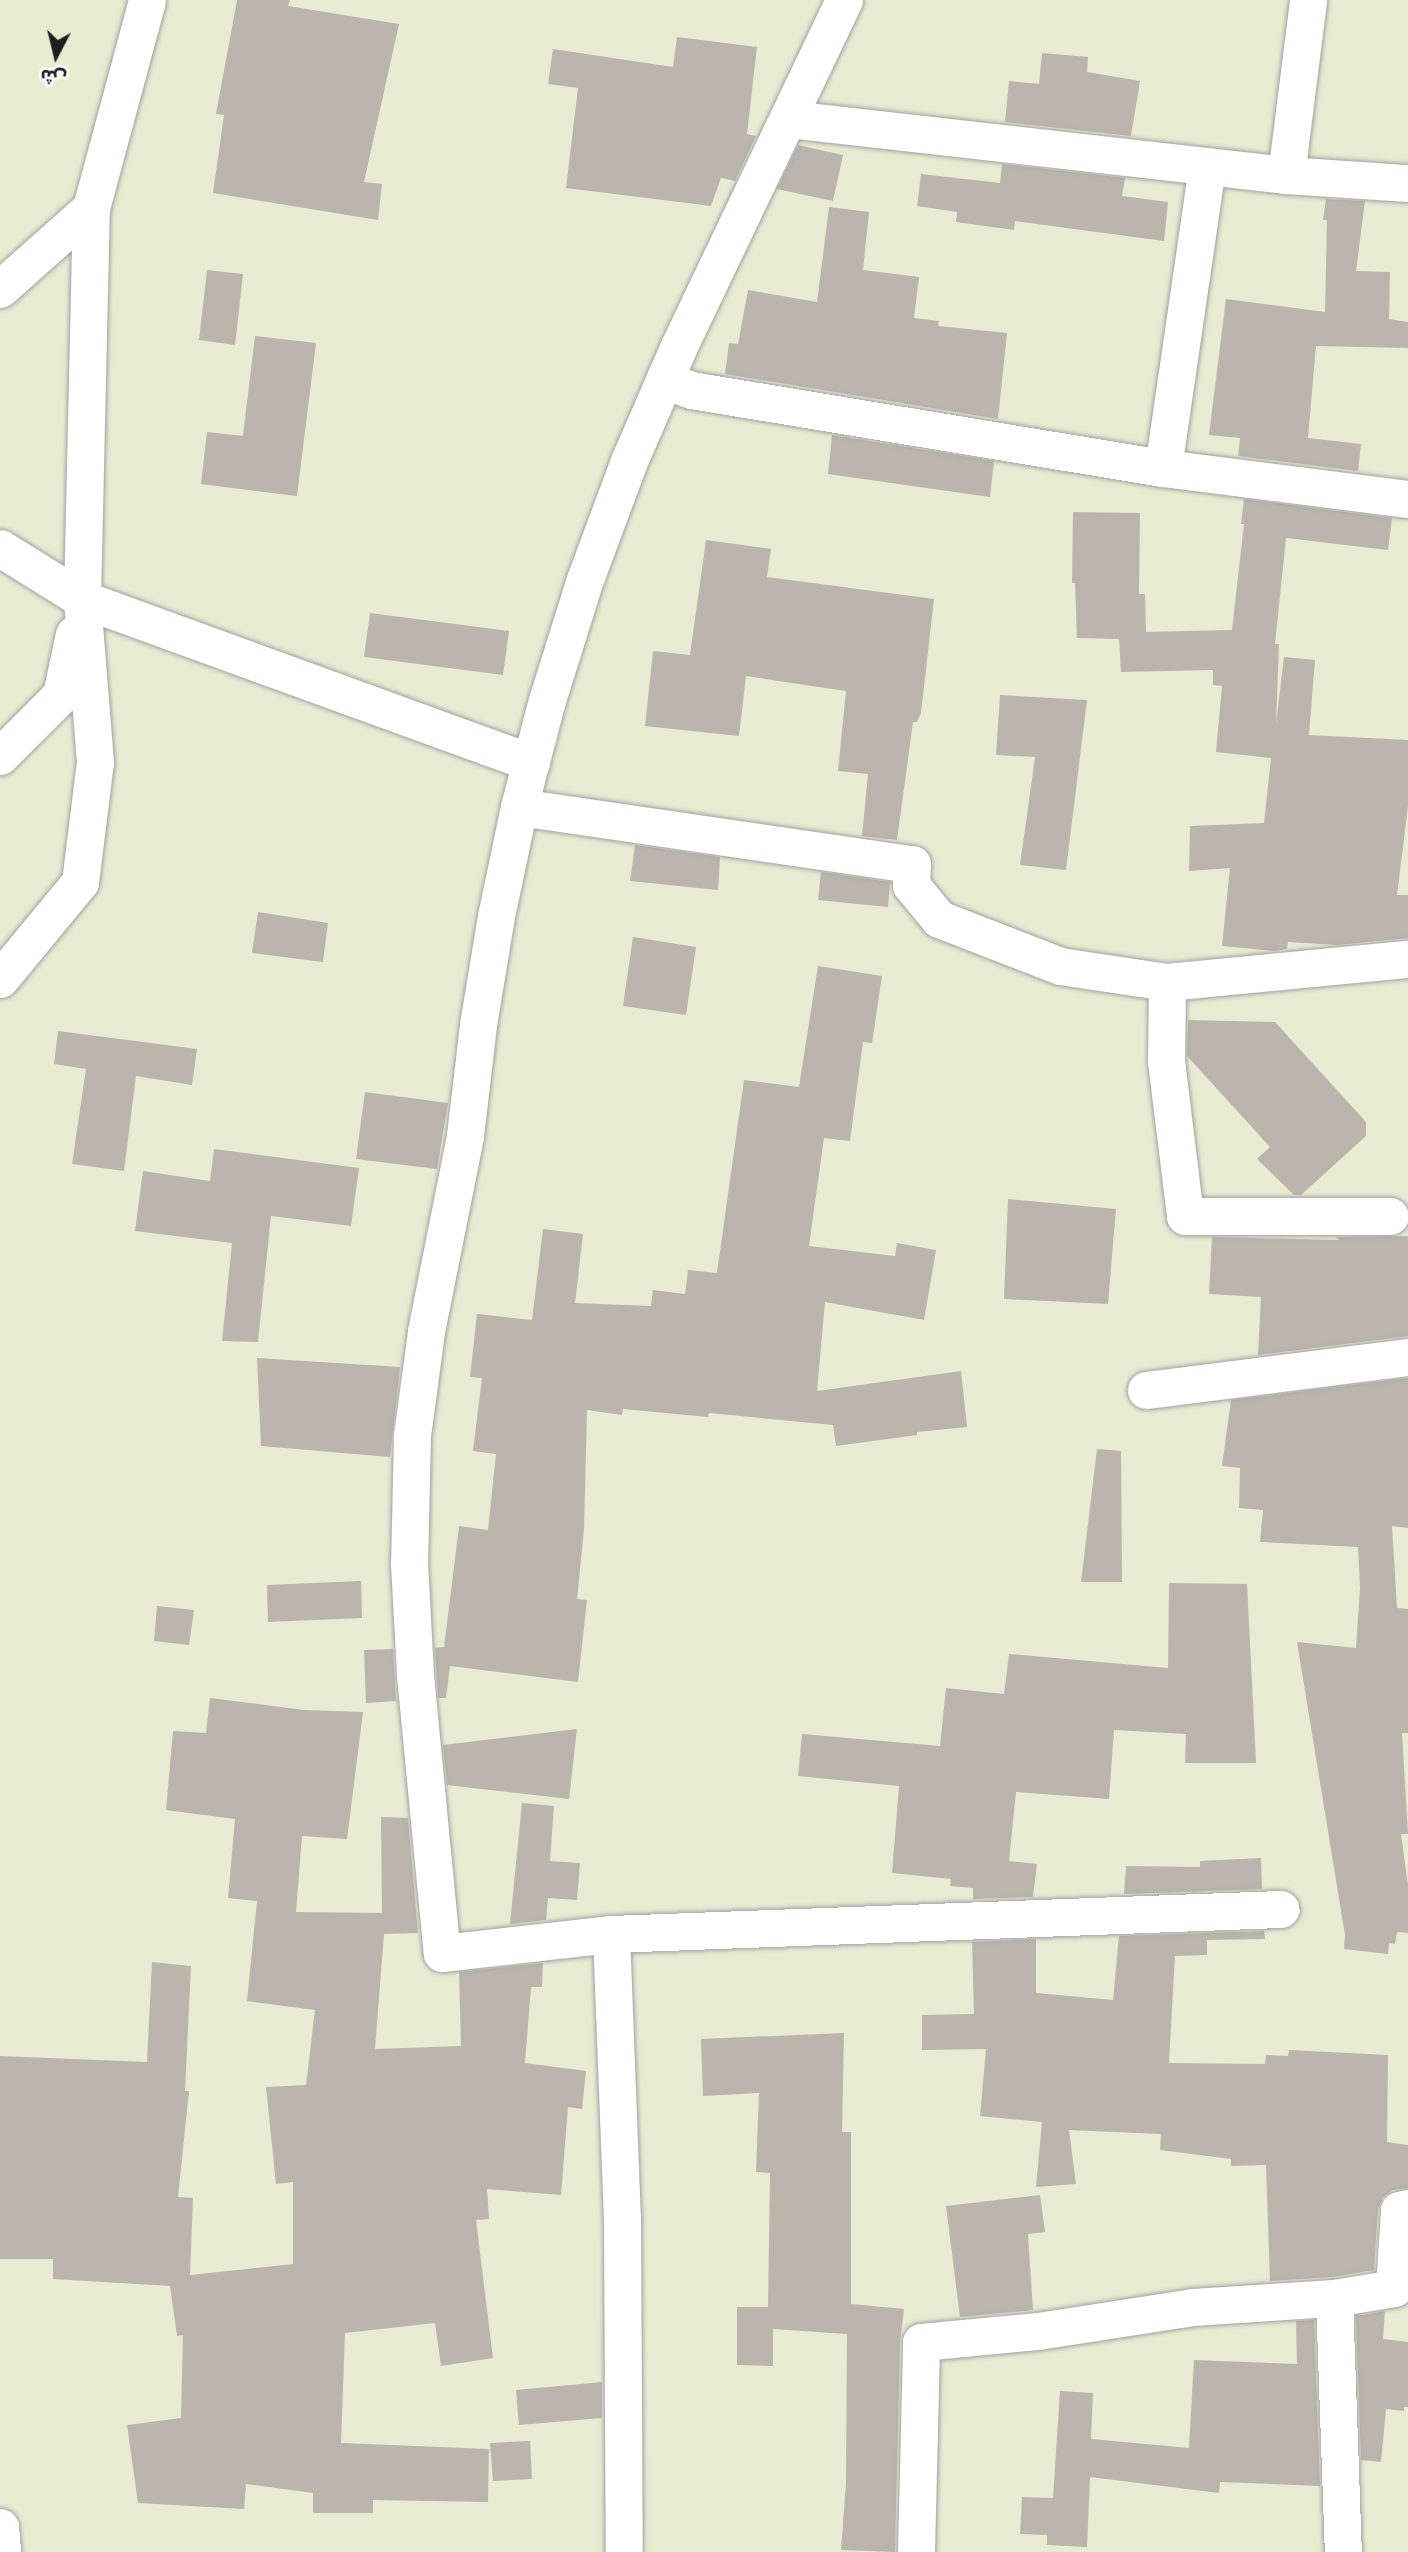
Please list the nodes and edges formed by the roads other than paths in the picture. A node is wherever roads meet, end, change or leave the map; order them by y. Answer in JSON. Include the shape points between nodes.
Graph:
{"nodes":[{"id":1,"x":147,"y":0,"type":"edge"},
{"id":2,"x":844,"y":0,"type":"edge"},
{"id":3,"x":1308,"y":0,"type":"edge"},
{"id":4,"x":789,"y":119,"type":"junction"},
{"id":5,"x":1207,"y":166,"type":"junction"},
{"id":6,"x":1286,"y":175,"type":"junction"},
{"id":7,"x":1408,"y":183,"type":"edge"},
{"id":8,"x":92,"y":208,"type":"junction"},
{"id":9,"x":0,"y":289,"type":"edge"},
{"id":10,"x":664,"y":380,"type":"junction"},
{"id":11,"x":1163,"y":468,"type":"junction"},
{"id":12,"x":1408,"y":499,"type":"edge"},
{"id":13,"x":0,"y":548,"type":"edge"},
{"id":14,"x":82,"y":599,"type":"junction"},
{"id":15,"x":0,"y":756,"type":"edge"},
{"id":16,"x":531,"y":762,"type":"junction"},
{"id":17,"x":519,"y":807,"type":"junction"},
{"id":18,"x":1408,"y":959,"type":"edge"},
{"id":19,"x":0,"y":979,"type":"edge"},
{"id":20,"x":1167,"y":982,"type":"junction"},
{"id":21,"x":1390,"y":1216,"type":"dead end"},
{"id":22,"x":1408,"y":1357,"type":"edge"},
{"id":23,"x":1146,"y":1390,"type":"dead end"},
{"id":24,"x":1281,"y":1909,"type":"dead end"},
{"id":25,"x":611,"y":1934,"type":"junction"},
{"id":26,"x":1408,"y":2208,"type":"edge"},
{"id":27,"x":1335,"y":2298,"type":"junction"},
{"id":28,"x":0,"y":2527,"type":"edge"},
{"id":29,"x":2,"y":2552,"type":"edge"},
{"id":30,"x":624,"y":2552,"type":"edge"},
{"id":31,"x":916,"y":2552,"type":"edge"},
{"id":32,"x":1343,"y":2552,"type":"edge"}],
"edges":[{"from":1,"to":8,"type":"street"},
{"from":2,"to":4,"type":"street"},
{"from":3,"to":6,"type":"street"},
{"from":4,"to":5,"type":"street"},
{"from":4,"to":10,"type":"street"},
{"from":5,"to":6,"type":"street"},
{"from":5,"to":11,"type":"street"},
{"from":6,"to":7,"type":"street"},
{"from":8,"to":9,"type":"street"},
{"from":8,"to":14,"type":"street"},
{"from":10,"to":11,"type":"street","via":[[691,390]]},
{"from":10,"to":16,"type":"street","via":[[585,579]]},
{"from":11,"to":12,"type":"street"},
{"from":13,"to":14,"type":"street"},
{"from":14,"to":15,"type":"street","via":[[61,695]]},
{"from":14,"to":16,"type":"street"},
{"from":14,"to":19,"type":"street","via":[[95,762],[80,882]]},
{"from":16,"to":17,"type":"street"},
{"from":17,"to":20,"type":"street","via":[[912,864],[911,885],[939,919],[1060,966]]},
{"from":17,"to":25,"type":"street","via":[[496,916],[465,1136],[426,1332],[412,1435],[409,1563],[415,1675],[442,1953]]},
{"from":18,"to":20,"type":"street"},
{"from":20,"to":21,"type":"street","via":[[1166,1061],[1185,1216]]},
{"from":22,"to":23,"type":"street"},
{"from":24,"to":25,"type":"street"},
{"from":25,"to":30,"type":"street","via":[[622,2218]]},
{"from":26,"to":27,"type":"street","via":[[1399,2210],[1394,2288]]},
{"from":27,"to":31,"type":"street","via":[[1193,2307],[1038,2331],[921,2342]]},
{"from":27,"to":32,"type":"street"},
{"from":28,"to":29,"type":"street"}]}
